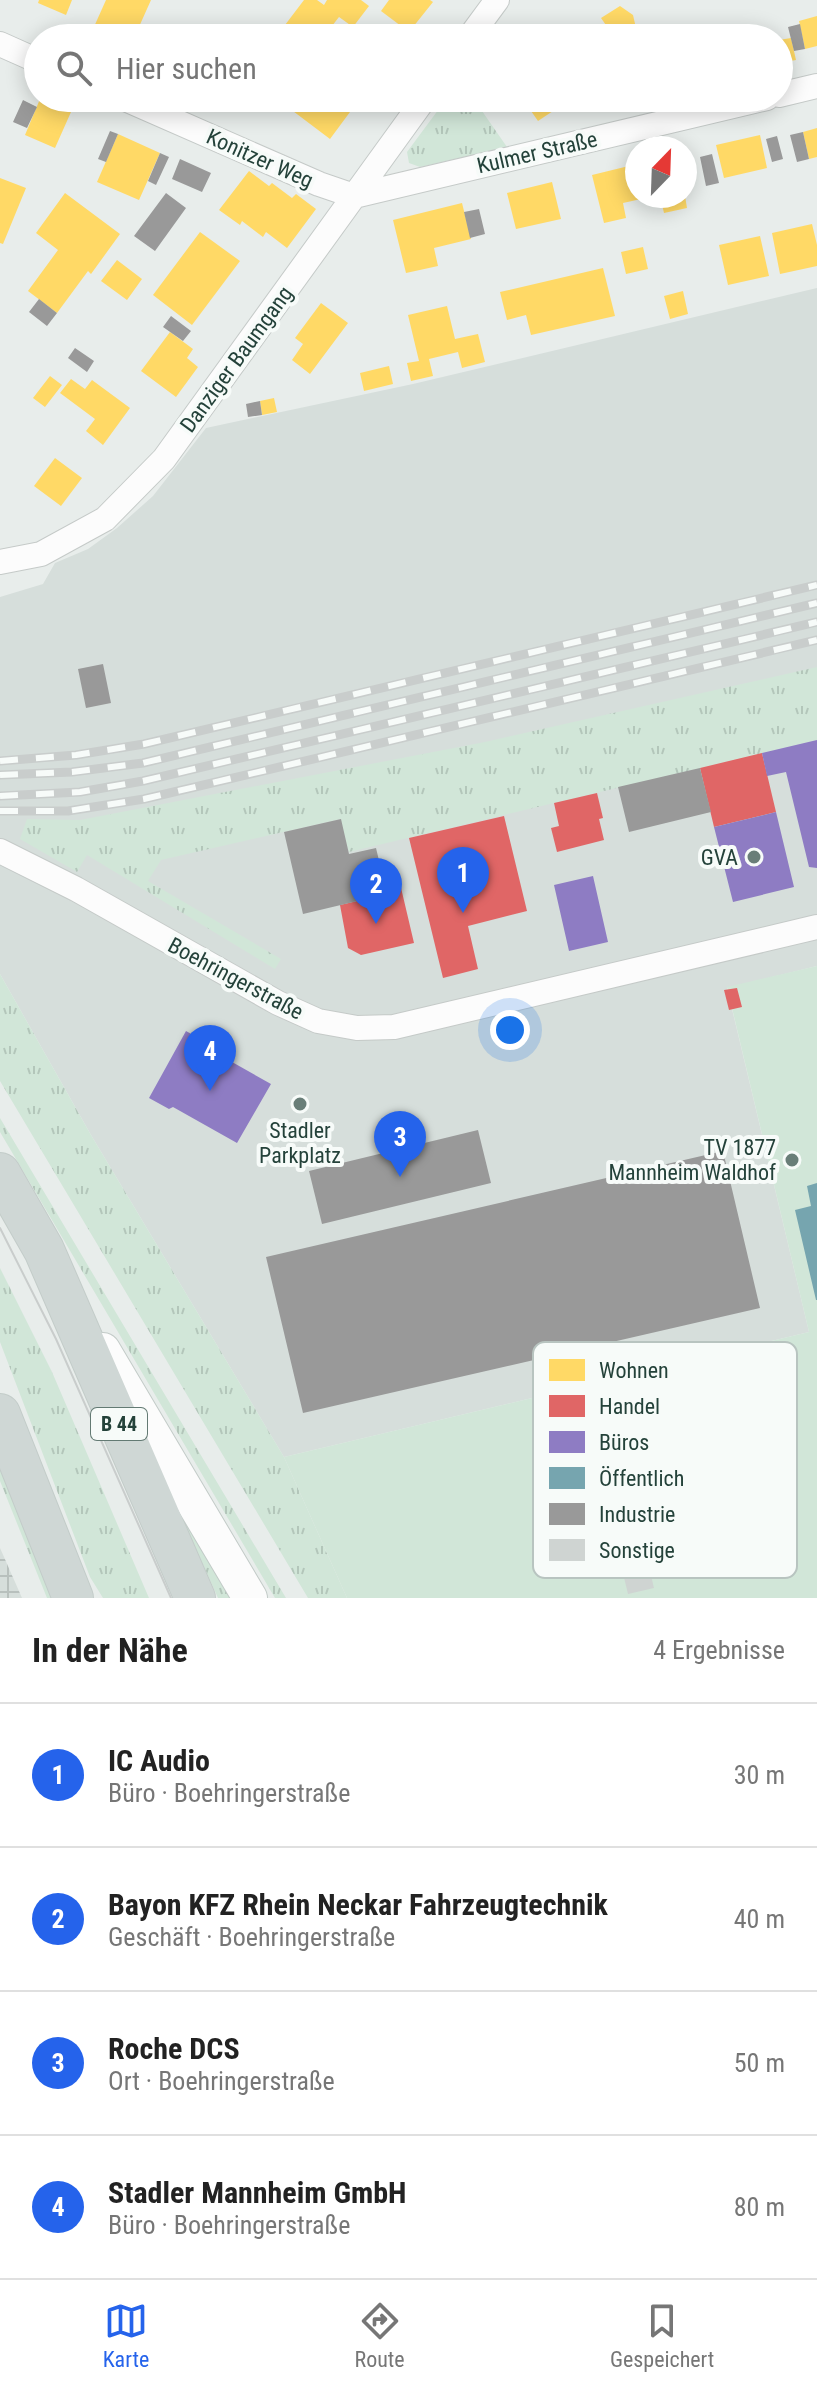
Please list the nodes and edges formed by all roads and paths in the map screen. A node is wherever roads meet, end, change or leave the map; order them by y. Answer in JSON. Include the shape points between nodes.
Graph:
{"nodes":[{"id":1,"x":497,"y":0,"type":"edge"},
{"id":2,"x":479,"y":24,"type":"edge"},
{"id":3,"x":0,"y":44,"type":"edge"},
{"id":4,"x":24,"y":55,"type":"edge"},
{"id":5,"x":817,"y":86,"type":"edge"},
{"id":6,"x":793,"y":92,"type":"edge"},
{"id":7,"x":155,"y":112,"type":"edge"},
{"id":8,"x":415,"y":112,"type":"edge"},
{"id":9,"x":708,"y":112,"type":"edge"},
{"id":10,"x":354,"y":196,"type":"junction"},
{"id":11,"x":0,"y":562,"type":"edge"},
{"id":12,"x":0,"y":851,"type":"edge"},
{"id":13,"x":817,"y":927,"type":"edge"},
{"id":14,"x":0,"y":1173,"type":"edge"},
{"id":15,"x":44,"y":1250,"type":"junction"},
{"id":16,"x":0,"y":1414,"type":"edge"},
{"id":17,"x":73,"y":1598,"type":"edge"},
{"id":18,"x":195,"y":1598,"type":"edge"},
{"id":19,"x":250,"y":1598,"type":"edge"}],
"edges":[{"from":1,"to":2,"type":"street"},
{"from":3,"to":4,"type":"street"},
{"from":5,"to":6,"type":"street"},
{"from":7,"to":10,"type":"street","name":"Konitzer Weg"},
{"from":8,"to":10,"type":"street","name":"Danziger Baumgang"},
{"from":9,"to":10,"type":"street","name":"Kulmer Straße"},
{"from":10,"to":11,"type":"street","name":"Danziger Baumgang","via":[[164,459],[105,519],[41,554]]},
{"from":12,"to":13,"type":"street","name":"Boehringerstraße","via":[[278,1003],[318,1021],[357,1028],[394,1027]]},
{"from":14,"to":15,"type":"main road","number":"B 44"},
{"from":15,"to":18,"type":"main road","number":"B 44"},
{"from":15,"to":19,"type":"main road"},
{"from":16,"to":17,"type":"main road"}]}
